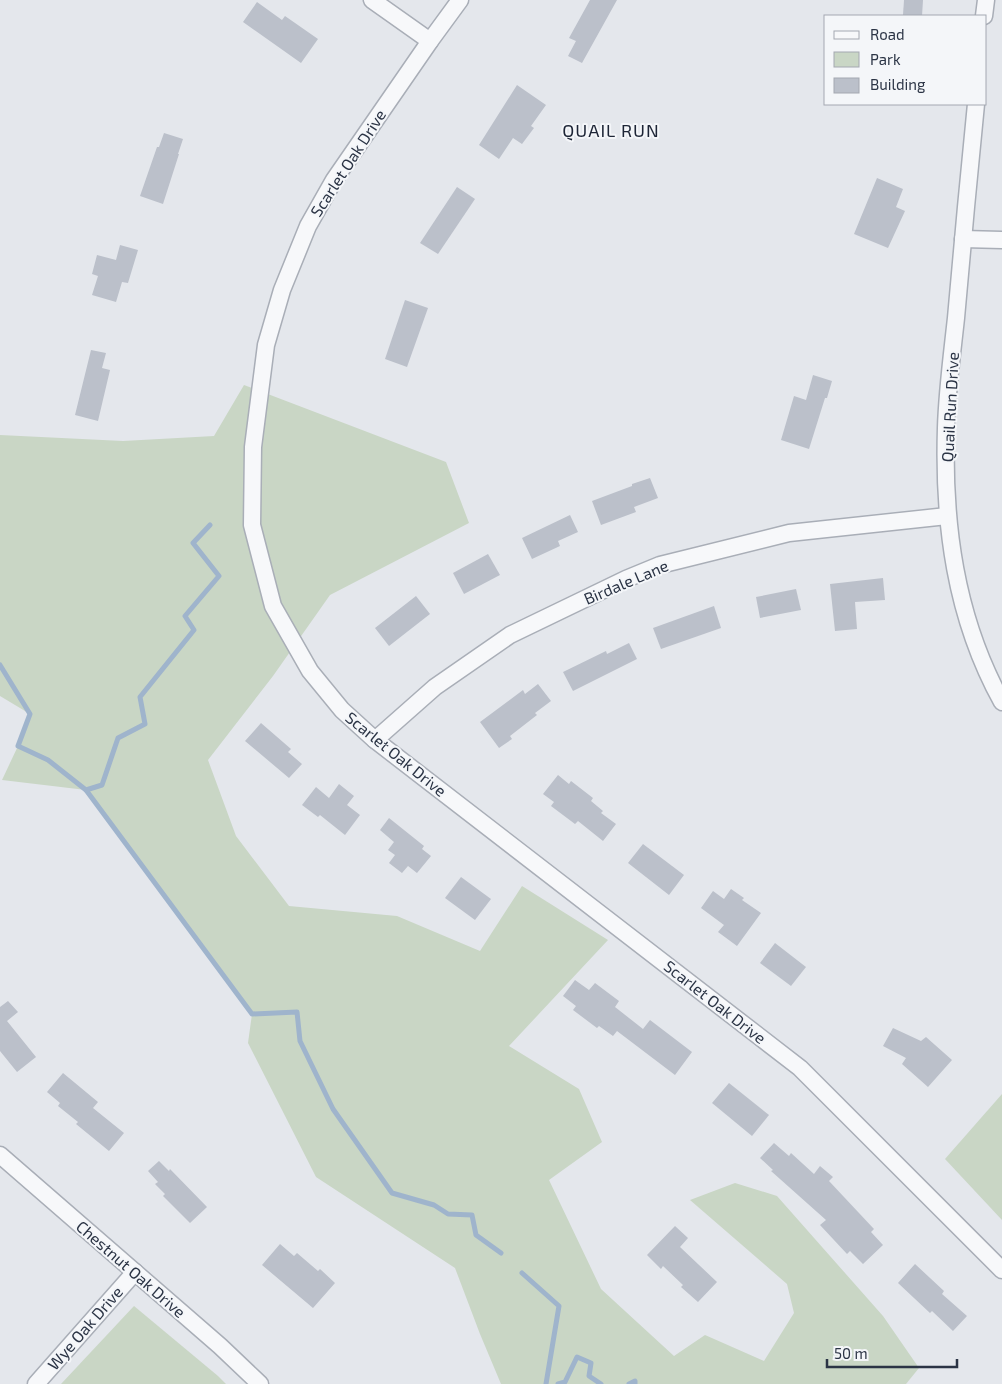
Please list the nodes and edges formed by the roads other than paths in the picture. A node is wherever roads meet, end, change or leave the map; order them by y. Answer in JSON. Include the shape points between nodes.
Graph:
{"nodes":[{"id":1,"x":372,"y":0,"type":"edge"},
{"id":2,"x":460,"y":0,"type":"edge"},
{"id":3,"x":986,"y":0,"type":"edge"},
{"id":4,"x":984,"y":15,"type":"edge"},
{"id":5,"x":430,"y":40,"type":"junction"},
{"id":6,"x":976,"y":105,"type":"edge"},
{"id":7,"x":963,"y":239,"type":"junction"},
{"id":8,"x":1002,"y":240,"type":"edge"},
{"id":9,"x":947,"y":516,"type":"junction"},
{"id":10,"x":1002,"y":702,"type":"edge"},
{"id":11,"x":375,"y":740,"type":"junction"},
{"id":12,"x":0,"y":1155,"type":"edge"},
{"id":13,"x":1002,"y":1270,"type":"edge"},
{"id":14,"x":135,"y":1272,"type":"junction"},
{"id":15,"x":36,"y":1384,"type":"edge"},
{"id":16,"x":260,"y":1384,"type":"edge"}],
"edges":[{"from":1,"to":5,"type":"street"},
{"from":2,"to":5,"type":"street","name":"Scarlet Oak Drive"},
{"from":3,"to":4,"type":"street"},
{"from":5,"to":11,"type":"street","name":"Scarlet Oak Drive","via":[[334,180],[308,226],[282,290],[266,345],[253,447],[252,525],[272,606],[310,671],[342,710]]},
{"from":6,"to":7,"type":"street","name":"Quail Run Drive"},
{"from":7,"to":8,"type":"street"},
{"from":7,"to":9,"type":"street","name":"Quail Run Drive","via":[[946,427]]},
{"from":9,"to":10,"type":"street","name":"Quail Run Drive","via":[[954,570],[966,614],[991,682]]},
{"from":9,"to":11,"type":"street","name":"Birdale Lane","via":[[789,532],[651,569],[510,635],[435,686]]},
{"from":11,"to":13,"type":"street","name":"Scarlet Oak Drive","via":[[800,1068]]},
{"from":12,"to":14,"type":"street","name":"Chestnut Oak Drive"},
{"from":14,"to":15,"type":"street","name":"Wye Oak Drive"},
{"from":14,"to":16,"type":"street","name":"Chestnut Oak Drive"}]}
